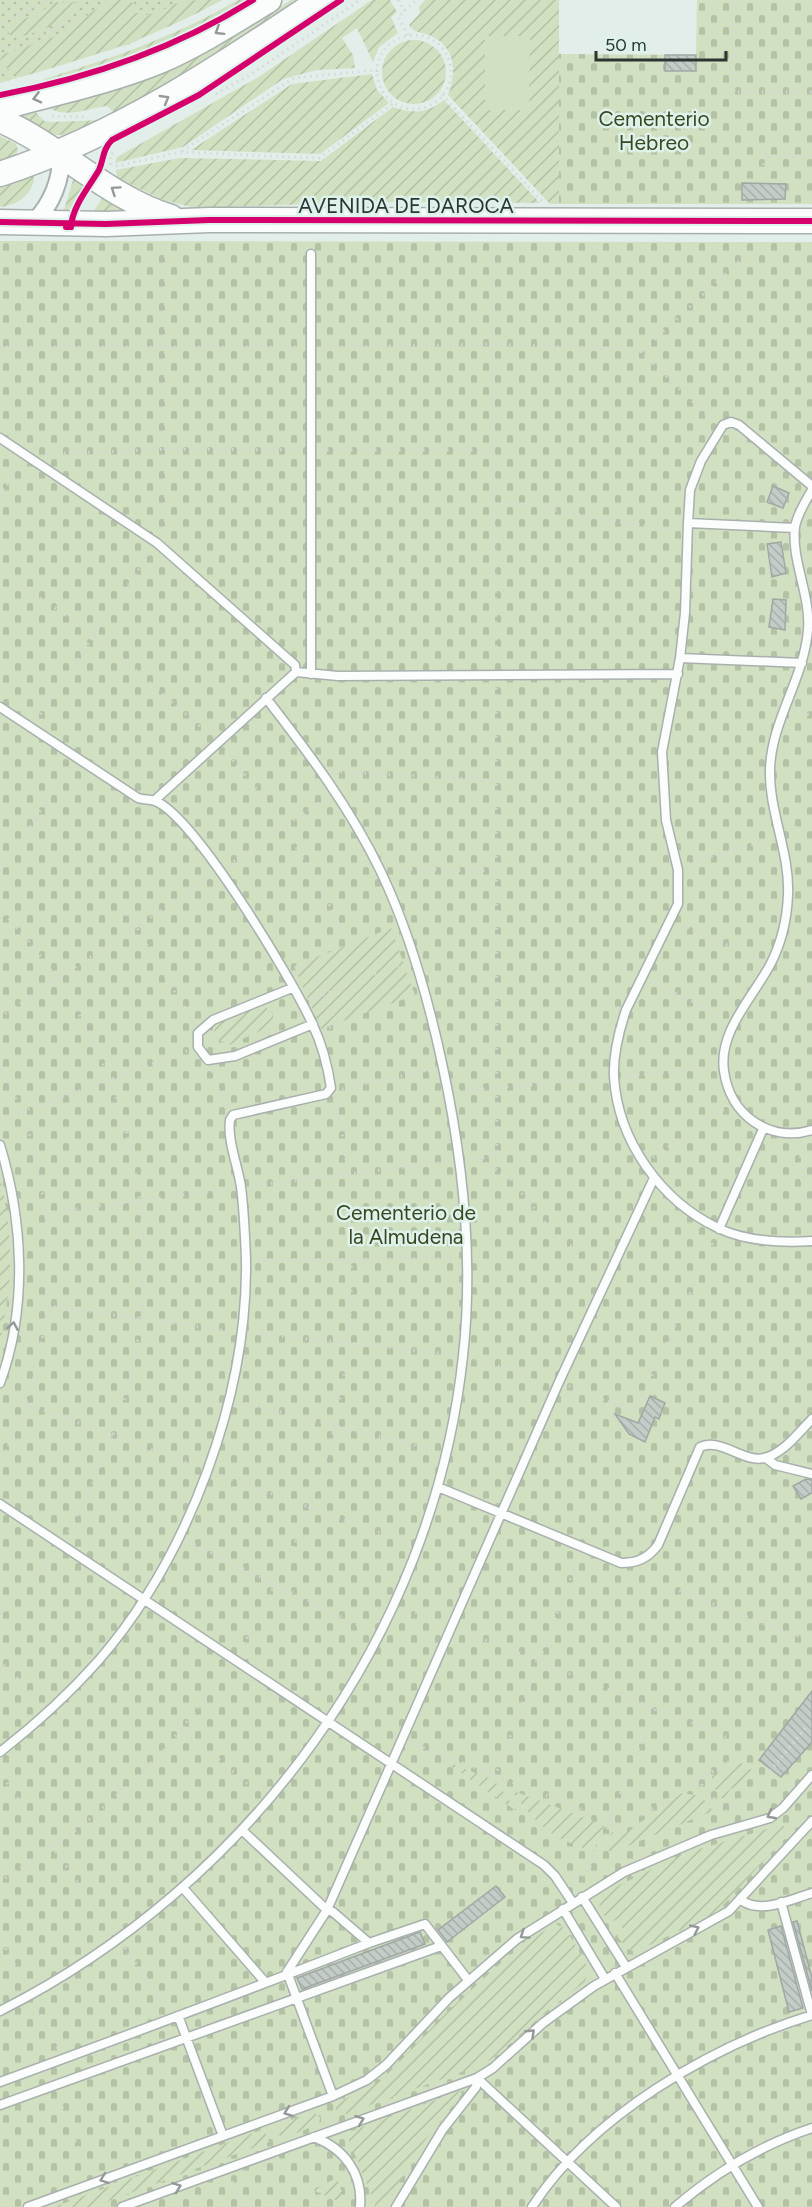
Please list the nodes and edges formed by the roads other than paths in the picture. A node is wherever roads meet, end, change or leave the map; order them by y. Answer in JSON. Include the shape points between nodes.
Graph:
{"nodes":[{"id":1,"x":269,"y":0,"type":"edge"},
{"id":2,"x":320,"y":0,"type":"edge"},
{"id":3,"x":0,"y":108,"type":"edge"},
{"id":4,"x":0,"y":120,"type":"edge"},
{"id":5,"x":61,"y":153,"type":"junction"},
{"id":6,"x":0,"y":174,"type":"edge"},
{"id":7,"x":209,"y":220,"type":"junction"},
{"id":8,"x":812,"y":221,"type":"edge"},
{"id":9,"x":0,"y":222,"type":"edge"},
{"id":10,"x":34,"y":222,"type":"junction"},
{"id":11,"x":311,"y":254,"type":"dead end"},
{"id":12,"x":0,"y":438,"type":"edge"},
{"id":13,"x":812,"y":488,"type":"edge"},
{"id":14,"x":688,"y":527,"type":"junction"},
{"id":15,"x":795,"y":528,"type":"junction"},
{"id":16,"x":680,"y":658,"type":"junction"},
{"id":17,"x":802,"y":663,"type":"junction"},
{"id":18,"x":296,"y":672,"type":"junction"},
{"id":19,"x":311,"y":674,"type":"junction"},
{"id":20,"x":678,"y":674,"type":"junction"},
{"id":21,"x":266,"y":698,"type":"junction"},
{"id":22,"x":0,"y":707,"type":"edge"},
{"id":23,"x":155,"y":800,"type":"junction"},
{"id":24,"x":292,"y":988,"type":"junction"},
{"id":25,"x":313,"y":1024,"type":"junction"},
{"id":26,"x":763,"y":1129,"type":"junction"},
{"id":27,"x":812,"y":1130,"type":"edge"},
{"id":28,"x":0,"y":1145,"type":"edge"},
{"id":29,"x":654,"y":1178,"type":"junction"},
{"id":30,"x":719,"y":1229,"type":"junction"},
{"id":31,"x":808,"y":1241,"type":"edge"},
{"id":32,"x":0,"y":1383,"type":"edge"},
{"id":33,"x":812,"y":1419,"type":"edge"},
{"id":34,"x":766,"y":1458,"type":"junction"},
{"id":35,"x":812,"y":1474,"type":"edge"},
{"id":36,"x":438,"y":1487,"type":"junction"},
{"id":37,"x":0,"y":1504,"type":"edge"},
{"id":38,"x":504,"y":1512,"type":"junction"},
{"id":39,"x":143,"y":1598,"type":"junction"},
{"id":40,"x":329,"y":1722,"type":"junction"},
{"id":41,"x":0,"y":1752,"type":"edge"},
{"id":42,"x":391,"y":1764,"type":"junction"},
{"id":43,"x":812,"y":1775,"type":"edge"},
{"id":44,"x":812,"y":1821,"type":"edge"},
{"id":45,"x":243,"y":1831,"type":"junction"},
{"id":46,"x":184,"y":1889,"type":"junction"},
{"id":47,"x":812,"y":1893,"type":"edge"},
{"id":48,"x":582,"y":1897,"type":"junction"},
{"id":49,"x":741,"y":1900,"type":"junction"},
{"id":50,"x":781,"y":1902,"type":"junction"},
{"id":51,"x":573,"y":1903,"type":"junction"},
{"id":52,"x":563,"y":1909,"type":"junction"},
{"id":53,"x":327,"y":1910,"type":"junction"},
{"id":54,"x":369,"y":1943,"type":"junction"},
{"id":55,"x":441,"y":1946,"type":"junction"},
{"id":56,"x":626,"y":1967,"type":"junction"},
{"id":57,"x":287,"y":1972,"type":"junction"},
{"id":58,"x":615,"y":1973,"type":"junction"},
{"id":59,"x":605,"y":1979,"type":"junction"},
{"id":60,"x":468,"y":1980,"type":"junction"},
{"id":61,"x":265,"y":1982,"type":"junction"},
{"id":62,"x":296,"y":1998,"type":"junction"},
{"id":63,"x":0,"y":2011,"type":"edge"},
{"id":64,"x":179,"y":2018,"type":"junction"},
{"id":65,"x":186,"y":2038,"type":"junction"},
{"id":66,"x":678,"y":2075,"type":"junction"},
{"id":67,"x":477,"y":2079,"type":"junction"},
{"id":68,"x":0,"y":2082,"type":"edge"},
{"id":69,"x":333,"y":2096,"type":"junction"},
{"id":70,"x":0,"y":2105,"type":"edge"},
{"id":71,"x":812,"y":2128,"type":"edge"},
{"id":72,"x":223,"y":2136,"type":"junction"},
{"id":73,"x":314,"y":2137,"type":"junction"},
{"id":74,"x":568,"y":2163,"type":"junction"},
{"id":75,"x":732,"y":2165,"type":"junction"},
{"id":76,"x":28,"y":2207,"type":"edge"},
{"id":77,"x":122,"y":2207,"type":"edge"},
{"id":78,"x":360,"y":2207,"type":"edge"},
{"id":79,"x":396,"y":2207,"type":"edge"},
{"id":80,"x":532,"y":2207,"type":"edge"},
{"id":81,"x":616,"y":2207,"type":"edge"},
{"id":82,"x":675,"y":2207,"type":"edge"},
{"id":83,"x":758,"y":2207,"type":"edge"}],
"edges":[{"from":1,"to":3,"type":"street","one_way":true,"via":[[204,40],[158,62]]},
{"from":5,"to":2,"type":"street","one_way":true,"via":[[167,98]]},
{"from":4,"to":5,"type":"street"},
{"from":5,"to":6,"type":"street"},
{"from":7,"to":5,"type":"street","one_way":true,"via":[[149,211]]},
{"from":5,"to":10,"type":"street","via":[[52,198]]},
{"from":7,"to":8,"type":"street","name":"AVENIDA DE DAROCA"},
{"from":7,"to":10,"type":"street","name":"AVENIDA DE DAROCA"},
{"from":9,"to":10,"type":"street","name":"AVENIDA DE DAROCA"},
{"from":11,"to":19,"type":"lane"},
{"from":12,"to":18,"type":"lane","via":[[157,543],[288,657]]},
{"from":13,"to":14,"type":"lane","via":[[731,422],[720,429],[694,475]]},
{"from":13,"to":15,"type":"lane"},
{"from":14,"to":15,"type":"lane"},
{"from":14,"to":16,"type":"lane"},
{"from":15,"to":17,"type":"lane","via":[[808,614]]},
{"from":16,"to":17,"type":"lane"},
{"from":16,"to":20,"type":"lane"},
{"from":17,"to":26,"type":"lane","via":[[771,753],[771,789],[788,876],[779,944],[734,1023],[726,1042],[723,1068],[735,1101]]},
{"from":18,"to":19,"type":"lane"},
{"from":18,"to":21,"type":"lane"},
{"from":19,"to":20,"type":"lane"},
{"from":20,"to":29,"type":"lane","via":[[662,752],[666,820],[679,893],[672,920],[620,1028],[614,1077],[620,1110],[632,1142]]},
{"from":21,"to":23,"type":"lane"},
{"from":21,"to":36,"type":"lane","via":[[326,779],[379,868],[404,925],[430,1009],[449,1092],[460,1161],[467,1258],[464,1356]]},
{"from":22,"to":23,"type":"lane","via":[[138,798]]},
{"from":23,"to":24,"type":"lane","via":[[176,816],[221,871]]},
{"from":24,"to":25,"type":"lane"},
{"from":24,"to":25,"type":"lane","via":[[213,1020],[198,1033],[198,1047],[208,1060],[235,1056]]},
{"from":25,"to":39,"type":"lane","via":[[331,1088],[326,1094],[238,1114],[230,1120],[241,1188],[246,1259],[242,1332],[229,1400],[207,1470],[179,1537]]},
{"from":26,"to":27,"type":"lane","via":[[790,1134]]},
{"from":26,"to":30,"type":"lane"},
{"from":32,"to":28,"type":"lane","one_way":true,"via":[[18,1297],[19,1259],[18,1223]]},
{"from":29,"to":30,"type":"lane","via":[[682,1205]]},
{"from":29,"to":38,"type":"lane","via":[[557,1386]]},
{"from":30,"to":31,"type":"lane","via":[[750,1238]]},
{"from":33,"to":34,"type":"lane"},
{"from":34,"to":35,"type":"lane","via":[[775,1465]]},
{"from":34,"to":38,"type":"lane","via":[[750,1458],[705,1444],[696,1454],[662,1538],[652,1553],[638,1562],[621,1563]]},
{"from":36,"to":38,"type":"lane"},
{"from":36,"to":40,"type":"lane","via":[[418,1546],[379,1635]]},
{"from":37,"to":39,"type":"lane"},
{"from":38,"to":42,"type":"lane"},
{"from":39,"to":40,"type":"lane"},
{"from":39,"to":41,"type":"lane","via":[[100,1659],[49,1712]]},
{"from":40,"to":42,"type":"lane"},
{"from":40,"to":45,"type":"lane"},
{"from":42,"to":51,"type":"lane","via":[[544,1865]]},
{"from":42,"to":53,"type":"lane"},
{"from":43,"to":48,"type":"lane","one_way":true,"via":[[770,1818],[668,1851]]},
{"from":44,"to":49,"type":"lane"},
{"from":45,"to":46,"type":"lane"},
{"from":45,"to":53,"type":"lane"},
{"from":46,"to":61,"type":"lane"},
{"from":46,"to":63,"type":"lane","via":[[119,1940]]},
{"from":47,"to":50,"type":"lane"},
{"from":48,"to":51,"type":"lane"},
{"from":48,"to":56,"type":"lane"},
{"from":49,"to":50,"type":"lane","via":[[754,1907]]},
{"from":56,"to":49,"type":"lane","one_way":true,"via":[[714,1921]]},
{"from":50,"to":66,"type":"lane","via":[[812,2015],[723,2048]]},
{"from":51,"to":52,"type":"lane"},
{"from":52,"to":59,"type":"lane"},
{"from":52,"to":60,"type":"lane","one_way":true,"via":[[517,1939]]},
{"from":53,"to":54,"type":"lane"},
{"from":53,"to":57,"type":"lane"},
{"from":54,"to":55,"type":"lane","via":[[425,1924]]},
{"from":54,"to":57,"type":"lane"},
{"from":55,"to":60,"type":"lane"},
{"from":55,"to":62,"type":"lane"},
{"from":56,"to":58,"type":"lane"},
{"from":57,"to":61,"type":"lane"},
{"from":57,"to":62,"type":"lane"},
{"from":58,"to":59,"type":"lane"},
{"from":58,"to":66,"type":"lane"},
{"from":67,"to":59,"type":"lane","one_way":true,"via":[[543,2023]]},
{"from":60,"to":69,"type":"lane","via":[[386,2065],[367,2080]]},
{"from":61,"to":64,"type":"lane"},
{"from":62,"to":65,"type":"lane"},
{"from":62,"to":69,"type":"lane"},
{"from":64,"to":65,"type":"lane"},
{"from":64,"to":68,"type":"lane"},
{"from":65,"to":70,"type":"lane"},
{"from":65,"to":72,"type":"lane"},
{"from":66,"to":74,"type":"lane","via":[[603,2130]]},
{"from":66,"to":75,"type":"lane"},
{"from":73,"to":67,"type":"lane","one_way":true},
{"from":67,"to":74,"type":"lane"},
{"from":67,"to":79,"type":"lane","via":[[476,2087],[443,2129]]},
{"from":69,"to":72,"type":"lane","one_way":true},
{"from":71,"to":75,"type":"lane"},
{"from":72,"to":76,"type":"lane","one_way":true},
{"from":77,"to":73,"type":"lane","one_way":true},
{"from":73,"to":78,"type":"lane","via":[[333,2146],[352,2167],[361,2194]]},
{"from":74,"to":80,"type":"lane"},
{"from":74,"to":81,"type":"lane"},
{"from":75,"to":82,"type":"lane"},
{"from":75,"to":83,"type":"lane"}]}
